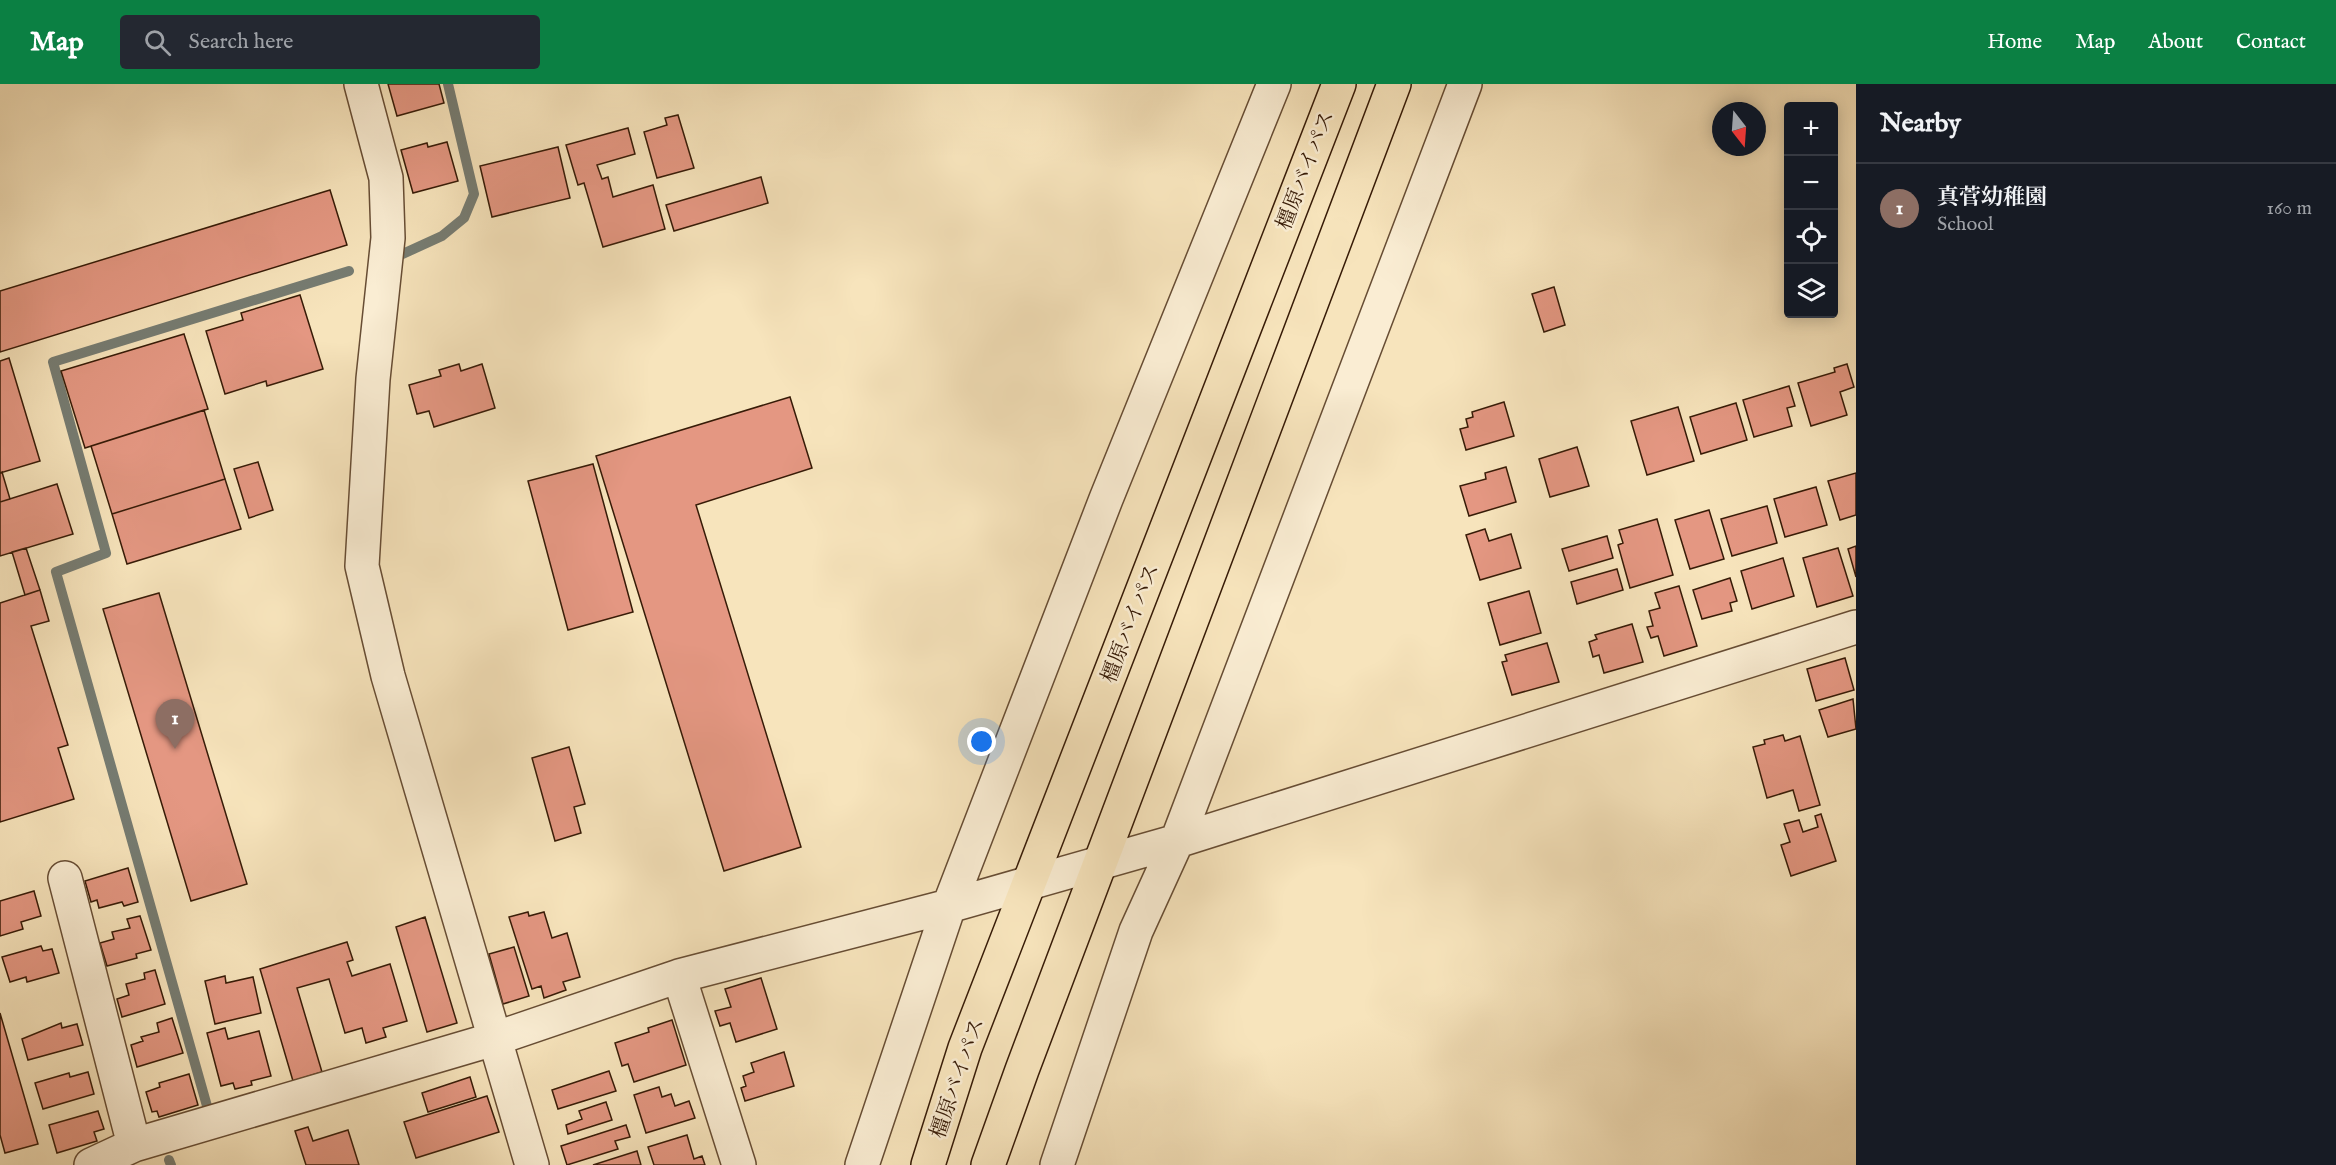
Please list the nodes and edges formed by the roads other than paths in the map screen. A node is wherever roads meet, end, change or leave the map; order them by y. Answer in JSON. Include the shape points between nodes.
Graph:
{"nodes":[{"id":1,"x":362,"y":84,"type":"edge"},
{"id":2,"x":1274,"y":84,"type":"edge"},
{"id":3,"x":1339,"y":84,"type":"edge"},
{"id":4,"x":1465,"y":84,"type":"edge"},
{"id":5,"x":1394,"y":85,"type":"edge"},
{"id":6,"x":1856,"y":627,"type":"edge"},
{"id":7,"x":1177,"y":840,"type":"junction"},
{"id":8,"x":1100,"y":863,"type":"junction"},
{"id":9,"x":65,"y":878,"type":"dead end"},
{"id":10,"x":1029,"y":882,"type":"junction"},
{"id":11,"x":949,"y":906,"type":"junction"},
{"id":12,"x":679,"y":976,"type":"junction"},
{"id":13,"x":494,"y":1039,"type":"junction"},
{"id":14,"x":134,"y":1145,"type":"junction"},
{"id":15,"x":92,"y":1165,"type":"edge"},
{"id":16,"x":532,"y":1165,"type":"edge"},
{"id":17,"x":739,"y":1165,"type":"edge"},
{"id":18,"x":862,"y":1165,"type":"edge"},
{"id":19,"x":928,"y":1165,"type":"edge"},
{"id":20,"x":988,"y":1165,"type":"edge"},
{"id":21,"x":1057,"y":1165,"type":"edge"}],
"edges":[{"from":1,"to":13,"type":"street","via":[[386,178],[388,238],[373,379],[362,566],[388,676]]},
{"from":2,"to":11,"type":"street","via":[[1106,500]]},
{"from":3,"to":10,"type":"highway","name":"橿原バイパス"},
{"from":4,"to":7,"type":"street"},
{"from":5,"to":8,"type":"highway"},
{"from":6,"to":7,"type":"street"},
{"from":7,"to":8,"type":"street"},
{"from":7,"to":21,"type":"street","via":[[1136,931]]},
{"from":8,"to":10,"type":"street"},
{"from":8,"to":20,"type":"highway"},
{"from":9,"to":14,"type":"street"},
{"from":10,"to":11,"type":"street"},
{"from":10,"to":19,"type":"highway","name":"橿原バイパス","via":[[965,1048]]},
{"from":11,"to":12,"type":"street"},
{"from":11,"to":18,"type":"street"},
{"from":12,"to":13,"type":"street"},
{"from":12,"to":17,"type":"street"},
{"from":13,"to":14,"type":"street"},
{"from":13,"to":16,"type":"street"},
{"from":14,"to":15,"type":"street"}]}
